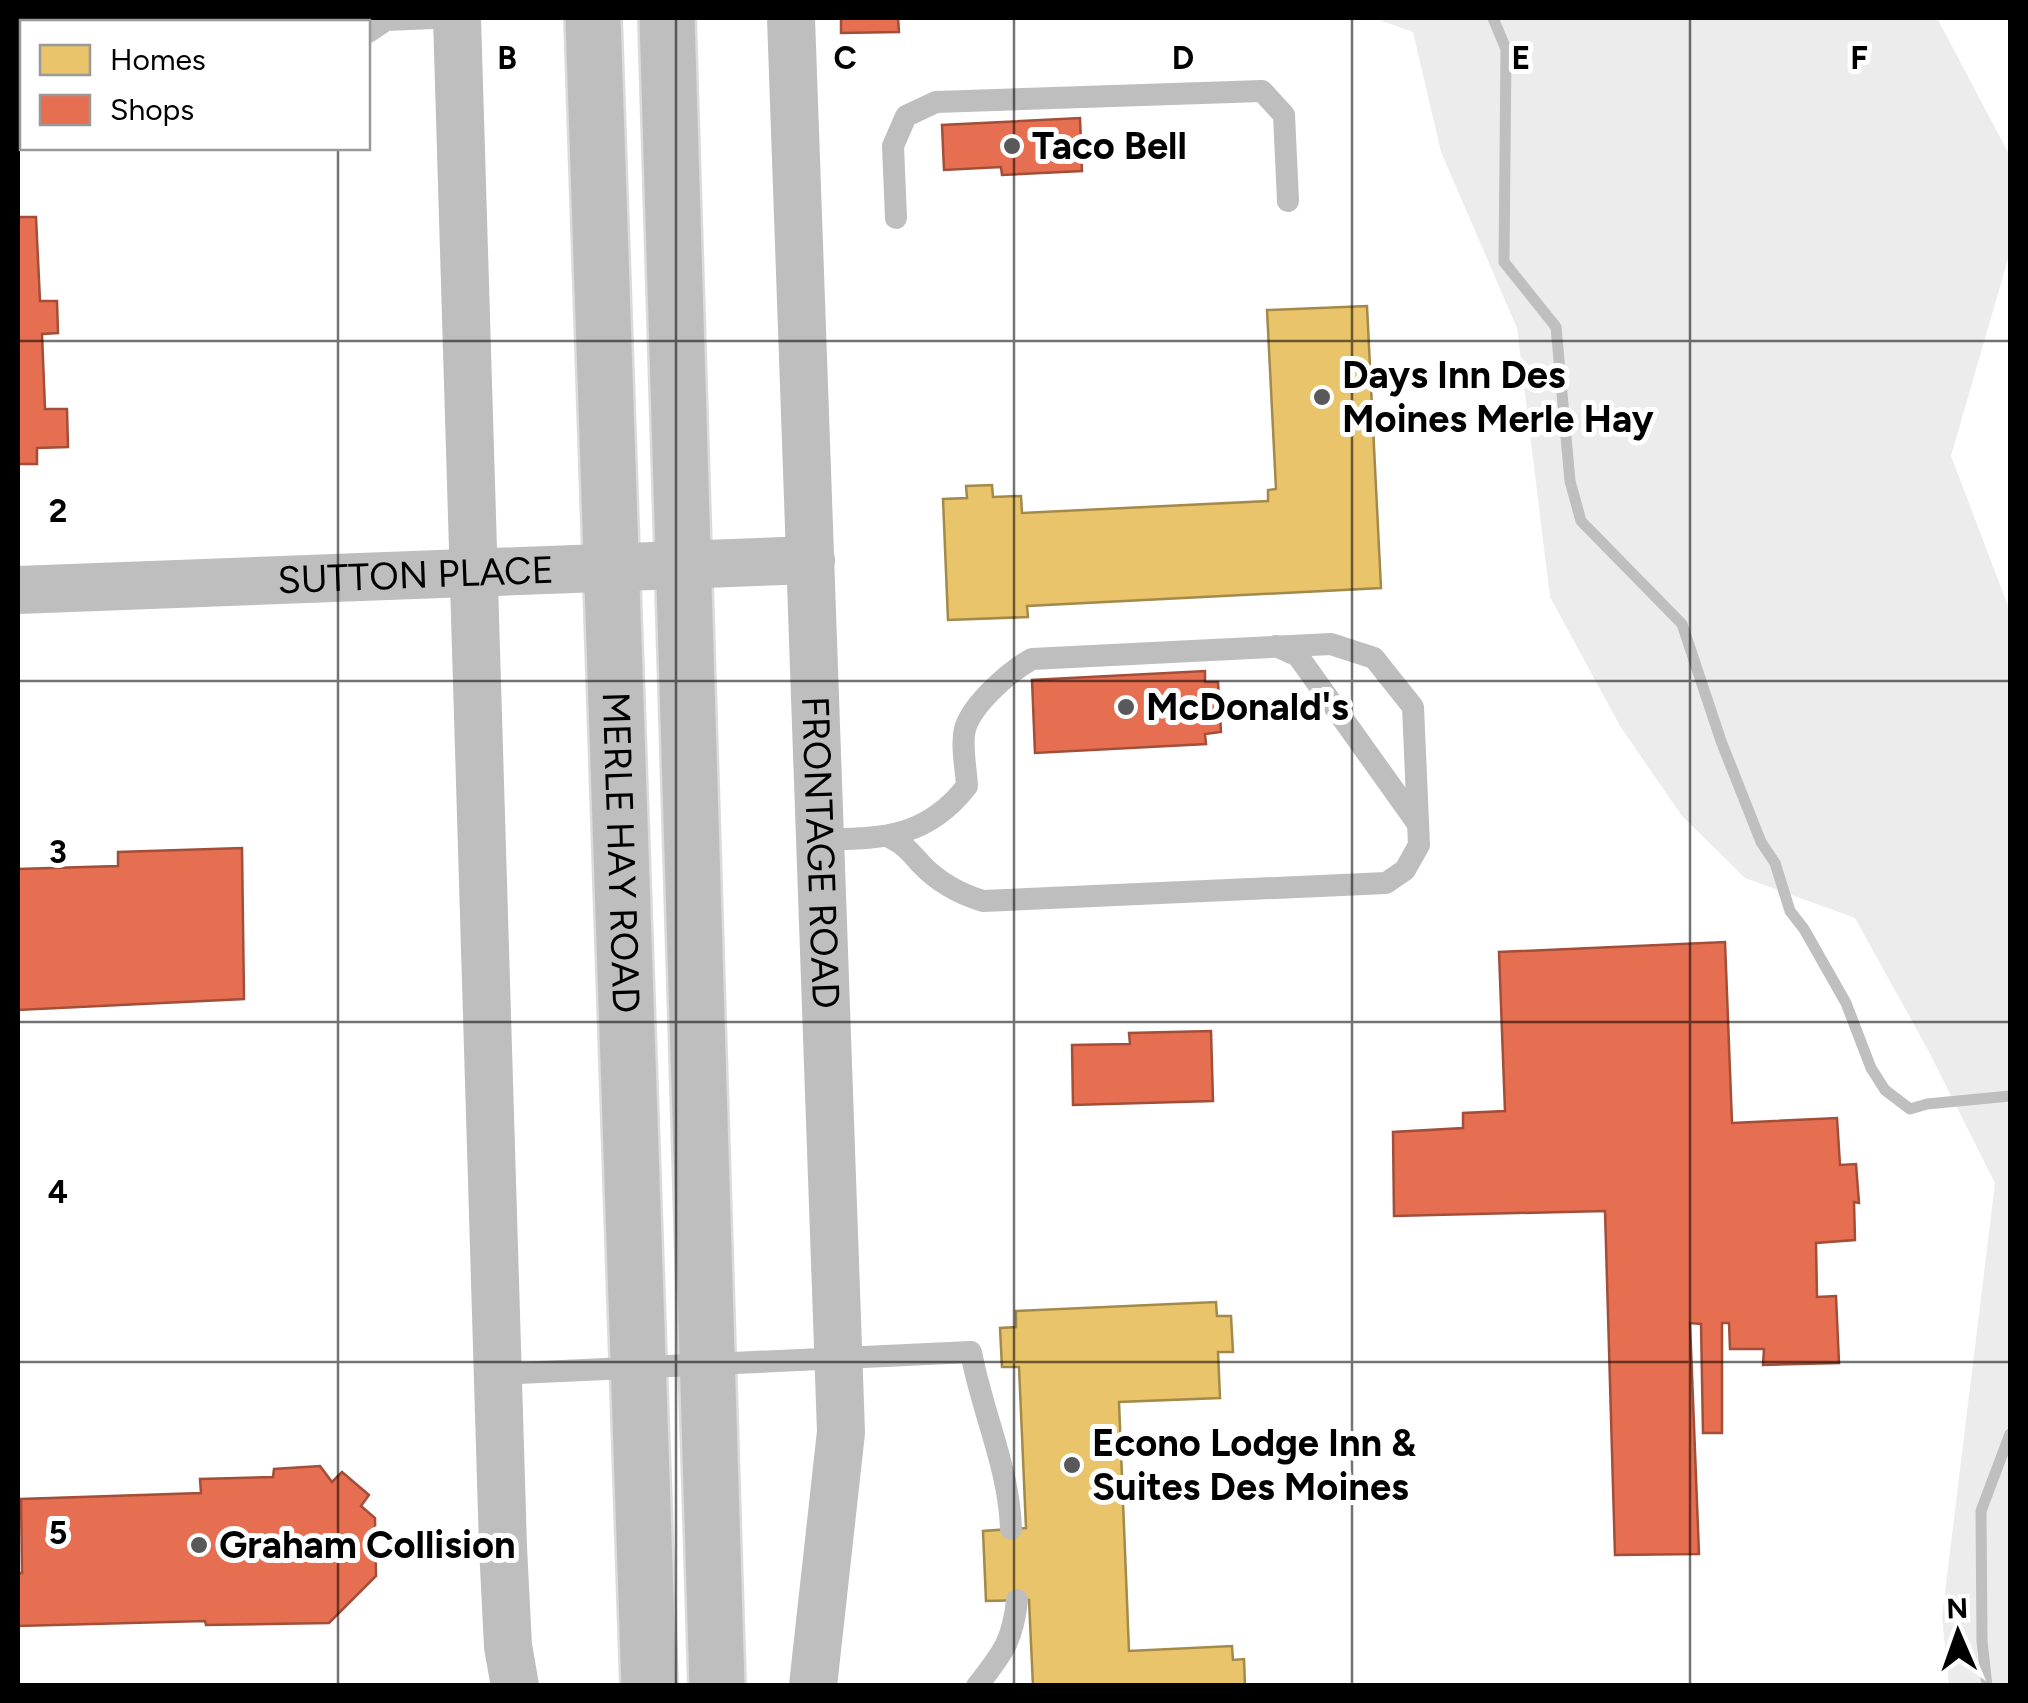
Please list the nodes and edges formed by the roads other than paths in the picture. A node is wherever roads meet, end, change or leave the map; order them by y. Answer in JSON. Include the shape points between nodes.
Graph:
{"nodes":[{"id":1,"x":432,"y":18,"type":"edge"},
{"id":2,"x":457,"y":18,"type":"edge"},
{"id":3,"x":594,"y":18,"type":"edge"},
{"id":4,"x":667,"y":18,"type":"edge"},
{"id":5,"x":791,"y":18,"type":"edge"},
{"id":6,"x":370,"y":31,"type":"edge"},
{"id":7,"x":1288,"y":201,"type":"dead end"},
{"id":8,"x":896,"y":218,"type":"dead end"},
{"id":9,"x":810,"y":560,"type":"junction"},
{"id":10,"x":684,"y":566,"type":"junction"},
{"id":11,"x":612,"y":568,"type":"junction"},
{"id":12,"x":474,"y":573,"type":"junction"},
{"id":13,"x":18,"y":590,"type":"edge"},
{"id":14,"x":1276,"y":646,"type":"junction"},
{"id":15,"x":1418,"y":824,"type":"junction"},
{"id":16,"x":892,"y":838,"type":"junction"},
{"id":17,"x":820,"y":840,"type":"junction"},
{"id":18,"x":838,"y":1356,"type":"junction"},
{"id":19,"x":705,"y":1363,"type":"junction"},
{"id":20,"x":637,"y":1367,"type":"junction"},
{"id":21,"x":498,"y":1374,"type":"junction"},
{"id":22,"x":1011,"y":1529,"type":"dead end"},
{"id":23,"x":1017,"y":1600,"type":"dead end"},
{"id":24,"x":515,"y":1686,"type":"edge"},
{"id":25,"x":648,"y":1686,"type":"edge"},
{"id":26,"x":716,"y":1686,"type":"edge"},
{"id":27,"x":813,"y":1686,"type":"edge"},
{"id":28,"x":977,"y":1686,"type":"edge"}],
"edges":[{"from":1,"to":6,"type":"lane","via":[[386,20]]},
{"from":2,"to":12,"type":"street"},
{"from":3,"to":11,"type":"main road","name":"MERLE HAY ROAD"},
{"from":4,"to":10,"type":"main road","name":"MERLE HAY ROAD"},
{"from":5,"to":9,"type":"street","name":"FRONTAGE ROAD"},
{"from":7,"to":8,"type":"lane","via":[[1284,115],[1262,91],[936,102],[906,116],[893,146]]},
{"from":9,"to":10,"type":"street","name":"SUTTON PLACE"},
{"from":9,"to":17,"type":"street","name":"FRONTAGE ROAD"},
{"from":10,"to":11,"type":"street","name":"SUTTON PLACE"},
{"from":10,"to":19,"type":"main road","name":"MERLE HAY ROAD"},
{"from":11,"to":12,"type":"street","name":"SUTTON PLACE"},
{"from":11,"to":20,"type":"main road","name":"MERLE HAY ROAD"},
{"from":12,"to":13,"type":"street","name":"SUTTON PLACE"},
{"from":12,"to":21,"type":"street"},
{"from":14,"to":15,"type":"lane","via":[[1298,656]]},
{"from":14,"to":15,"type":"lane","via":[[1330,644],[1374,658],[1412,707]]},
{"from":14,"to":16,"type":"lane","via":[[1032,658],[971,714],[964,732],[968,786],[955,802]]},
{"from":15,"to":16,"type":"lane","via":[[1419,845],[1405,870],[1386,883],[983,901],[943,882]]},
{"from":16,"to":17,"type":"lane"},
{"from":17,"to":18,"type":"street","name":"FRONTAGE ROAD"},
{"from":18,"to":19,"type":"lane"},
{"from":18,"to":22,"type":"lane","via":[[971,1352],[998,1446]]},
{"from":18,"to":27,"type":"street","name":"FRONTAGE ROAD","via":[[841,1432]]},
{"from":19,"to":20,"type":"lane"},
{"from":19,"to":26,"type":"main road","name":"MERLE HAY ROAD"},
{"from":20,"to":21,"type":"lane"},
{"from":20,"to":25,"type":"main road","name":"MERLE HAY ROAD"},
{"from":21,"to":24,"type":"street"},
{"from":23,"to":28,"type":"lane","via":[[1009,1642]]}]}
